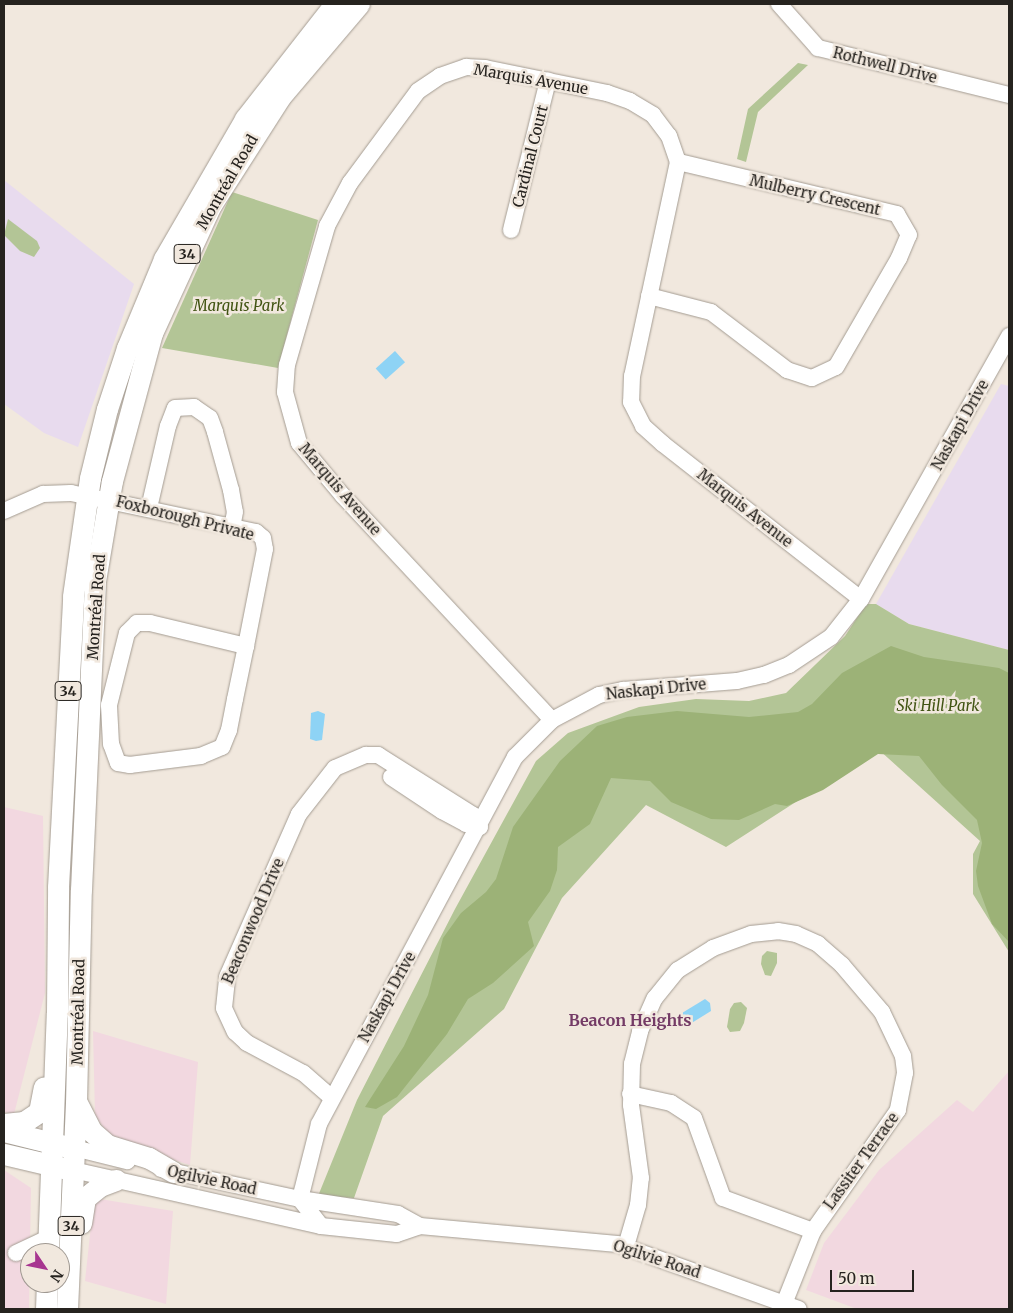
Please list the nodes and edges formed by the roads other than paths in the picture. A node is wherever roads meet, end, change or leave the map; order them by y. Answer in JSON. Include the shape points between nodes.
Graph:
{"nodes":[{"id":1,"x":335,"y":4,"type":"edge"},
{"id":2,"x":359,"y":4,"type":"edge"},
{"id":3,"x":779,"y":4,"type":"edge"},
{"id":4,"x":548,"y":81,"type":"junction"},
{"id":5,"x":1009,"y":95,"type":"edge"},
{"id":6,"x":678,"y":162,"type":"junction"},
{"id":7,"x":511,"y":230,"type":"dead end"},
{"id":8,"x":649,"y":296,"type":"junction"},
{"id":9,"x":1009,"y":336,"type":"edge"},
{"id":10,"x":86,"y":495,"type":"junction"},
{"id":11,"x":108,"y":499,"type":"junction"},
{"id":12,"x":149,"y":508,"type":"junction"},
{"id":13,"x":4,"y":511,"type":"edge"},
{"id":14,"x":232,"y":527,"type":"junction"},
{"id":15,"x":861,"y":599,"type":"junction"},
{"id":16,"x":246,"y":646,"type":"junction"},
{"id":17,"x":552,"y":720,"type":"junction"},
{"id":18,"x":480,"y":827,"type":"junction"},
{"id":19,"x":58,"y":887,"type":"junction"},
{"id":20,"x":81,"y":890,"type":"junction"},
{"id":21,"x":58,"y":1013,"type":"junction"},
{"id":22,"x":630,"y":1094,"type":"junction"},
{"id":23,"x":332,"y":1098,"type":"junction"},
{"id":24,"x":76,"y":1102,"type":"junction"},
{"id":25,"x":4,"y":1124,"type":"edge"},
{"id":26,"x":4,"y":1131,"type":"edge"},
{"id":27,"x":51,"y":1142,"type":"junction"},
{"id":28,"x":74,"y":1148,"type":"junction"},
{"id":29,"x":4,"y":1156,"type":"edge"},
{"id":30,"x":51,"y":1165,"type":"junction"},
{"id":31,"x":73,"y":1170,"type":"junction"},
{"id":32,"x":173,"y":1172,"type":"junction"},
{"id":33,"x":116,"y":1180,"type":"junction"},
{"id":34,"x":300,"y":1199,"type":"junction"},
{"id":35,"x":50,"y":1202,"type":"junction"},
{"id":36,"x":267,"y":1214,"type":"junction"},
{"id":37,"x":321,"y":1226,"type":"junction"},
{"id":38,"x":420,"y":1226,"type":"junction"},
{"id":39,"x":813,"y":1231,"type":"junction"},
{"id":40,"x":48,"y":1243,"type":"edge"},
{"id":41,"x":626,"y":1246,"type":"junction"},
{"id":42,"x":70,"y":1253,"type":"edge"},
{"id":43,"x":70,"y":1278,"type":"edge"},
{"id":44,"x":47,"y":1293,"type":"edge"},
{"id":45,"x":68,"y":1293,"type":"edge"},
{"id":46,"x":791,"y":1306,"type":"edge"},
{"id":47,"x":46,"y":1309,"type":"edge"},
{"id":48,"x":67,"y":1309,"type":"edge"}],
"edges":[{"from":1,"to":10,"type":"main road","name":"Montréal Road","number":"34","via":[[245,119],[210,174],[164,258],[127,348],[107,409]]},
{"from":2,"to":11,"type":"main road","name":"Montréal Road","number":"34","via":[[280,98],[236,163],[207,214],[152,333]]},
{"from":3,"to":5,"type":"street","name":"Rothwell Drive","via":[[818,48]]},
{"from":4,"to":6,"type":"street","name":"Marquis Avenue","via":[[607,93],[630,101],[653,115],[669,136]]},
{"from":4,"to":7,"type":"street","name":"Cardinal Court"},
{"from":4,"to":17,"type":"street","name":"Marquis Avenue","via":[[484,68],[466,68],[440,76],[418,91],[350,183],[327,226],[287,365],[285,392],[299,443],[343,496]]},
{"from":6,"to":8,"type":"street","name":"Marquis Avenue"},
{"from":6,"to":8,"type":"street","name":"Mulberry Crescent","via":[[897,214],[909,235],[836,368],[812,378],[787,370],[711,312]]},
{"from":8,"to":15,"type":"street","name":"Marquis Avenue","via":[[632,376],[631,402],[643,426]]},
{"from":9,"to":15,"type":"street","name":"Naskapi Drive"},
{"from":10,"to":11,"type":"street","name":"Foxborough Private"},
{"from":10,"to":13,"type":"street","name":"Foxborough Private","via":[[43,494]]},
{"from":10,"to":19,"type":"main road","name":"Montréal Road","number":"34","via":[[73,596]]},
{"from":11,"to":12,"type":"street","name":"Foxborough Private"},
{"from":11,"to":20,"type":"main road","name":"Montréal Road","number":"34","via":[[95,581]]},
{"from":12,"to":14,"type":"street","name":"Foxborough Private"},
{"from":12,"to":14,"type":"street","via":[[175,408],[194,407],[210,418],[215,432],[232,497]]},
{"from":14,"to":16,"type":"street","name":"Foxborough Private","via":[[256,532],[264,538],[265,549]]},
{"from":15,"to":17,"type":"street","name":"Naskapi Drive","via":[[831,637],[789,665],[738,681],[623,690],[599,695]]},
{"from":16,"to":16,"type":"street","name":"Foxborough Private","via":[[150,623],[137,623],[127,633],[109,706],[111,744],[118,764],[200,756],[222,747],[229,730]]},
{"from":17,"to":18,"type":"street","name":"Naskapi Drive","via":[[515,758]]},
{"from":18,"to":23,"type":"street","name":"Naskapi Drive"},
{"from":18,"to":23,"type":"street","name":"Beaconwood Drive","via":[[466,824],[429,804],[374,765],[366,755],[335,768],[299,814],[224,991],[224,1008],[235,1032],[247,1043],[303,1073]]},
{"from":19,"to":20,"type":"main road"},
{"from":19,"to":21,"type":"main road","name":"Montréal Road","number":"34"},
{"from":20,"to":24,"type":"main road","name":"Montréal Road","number":"34"},
{"from":21,"to":25,"type":"main road","via":[[51,1034],[42,1106],[24,1122]]},
{"from":21,"to":27,"type":"main road","name":"Montréal Road","number":"34"},
{"from":22,"to":39,"type":"street","via":[[671,1102],[694,1118],[723,1198]]},
{"from":22,"to":39,"type":"street","name":"Lassiter Terrace","via":[[632,1064],[640,1031],[654,998],[678,970],[713,948],[751,934],[792,933],[818,944],[848,971],[882,1012],[903,1056],[905,1073],[902,1099],[894,1117],[836,1194]]},
{"from":22,"to":41,"type":"street","name":"Lassiter Terrace","via":[[641,1178],[638,1205]]},
{"from":23,"to":34,"type":"street","name":"Naskapi Drive","via":[[310,1151]]},
{"from":24,"to":28,"type":"main road","name":"Montréal Road","number":"34"},
{"from":24,"to":32,"type":"main road","via":[[91,1131],[107,1145],[149,1158]]},
{"from":26,"to":27,"type":"main road","name":"Ogilvie Road"},
{"from":27,"to":28,"type":"main road","name":"Ogilvie Road"},
{"from":27,"to":30,"type":"main road","name":"Montréal Road","number":"34"},
{"from":28,"to":31,"type":"main road","name":"Montréal Road","number":"34"},
{"from":28,"to":32,"type":"street","name":"Ogilvie Road"},
{"from":29,"to":30,"type":"main road","name":"Ogilvie Road"},
{"from":29,"to":35,"type":"main road","via":[[30,1172]]},
{"from":30,"to":31,"type":"main road","name":"Ogilvie Road"},
{"from":30,"to":35,"type":"main road","name":"Montréal Road","number":"34"},
{"from":31,"to":33,"type":"street","name":"Ogilvie Road"},
{"from":31,"to":42,"type":"main road","name":"Montréal Road","number":"34"},
{"from":32,"to":34,"type":"street","name":"Ogilvie Road"},
{"from":33,"to":36,"type":"street","name":"Ogilvie Road"},
{"from":33,"to":43,"type":"main road","via":[[100,1186],[85,1198],[77,1260]]},
{"from":34,"to":36,"type":"street"},
{"from":34,"to":37,"type":"street"},
{"from":34,"to":38,"type":"street","name":"Ogilvie Road","via":[[398,1214]]},
{"from":35,"to":40,"type":"main road","name":"Montréal Road","number":"34"},
{"from":36,"to":37,"type":"street","name":"Ogilvie Road"},
{"from":37,"to":38,"type":"street","name":"Ogilvie Road","via":[[397,1234]]},
{"from":38,"to":41,"type":"street","name":"Ogilvie Road","via":[[597,1240]]},
{"from":39,"to":46,"type":"street","name":"Lassiter Terrace"},
{"from":41,"to":46,"type":"street","name":"Ogilvie Road"},
{"from":44,"to":47,"type":"main road"},
{"from":45,"to":48,"type":"main road","name":"Montréal Road","number":"34"}]}
